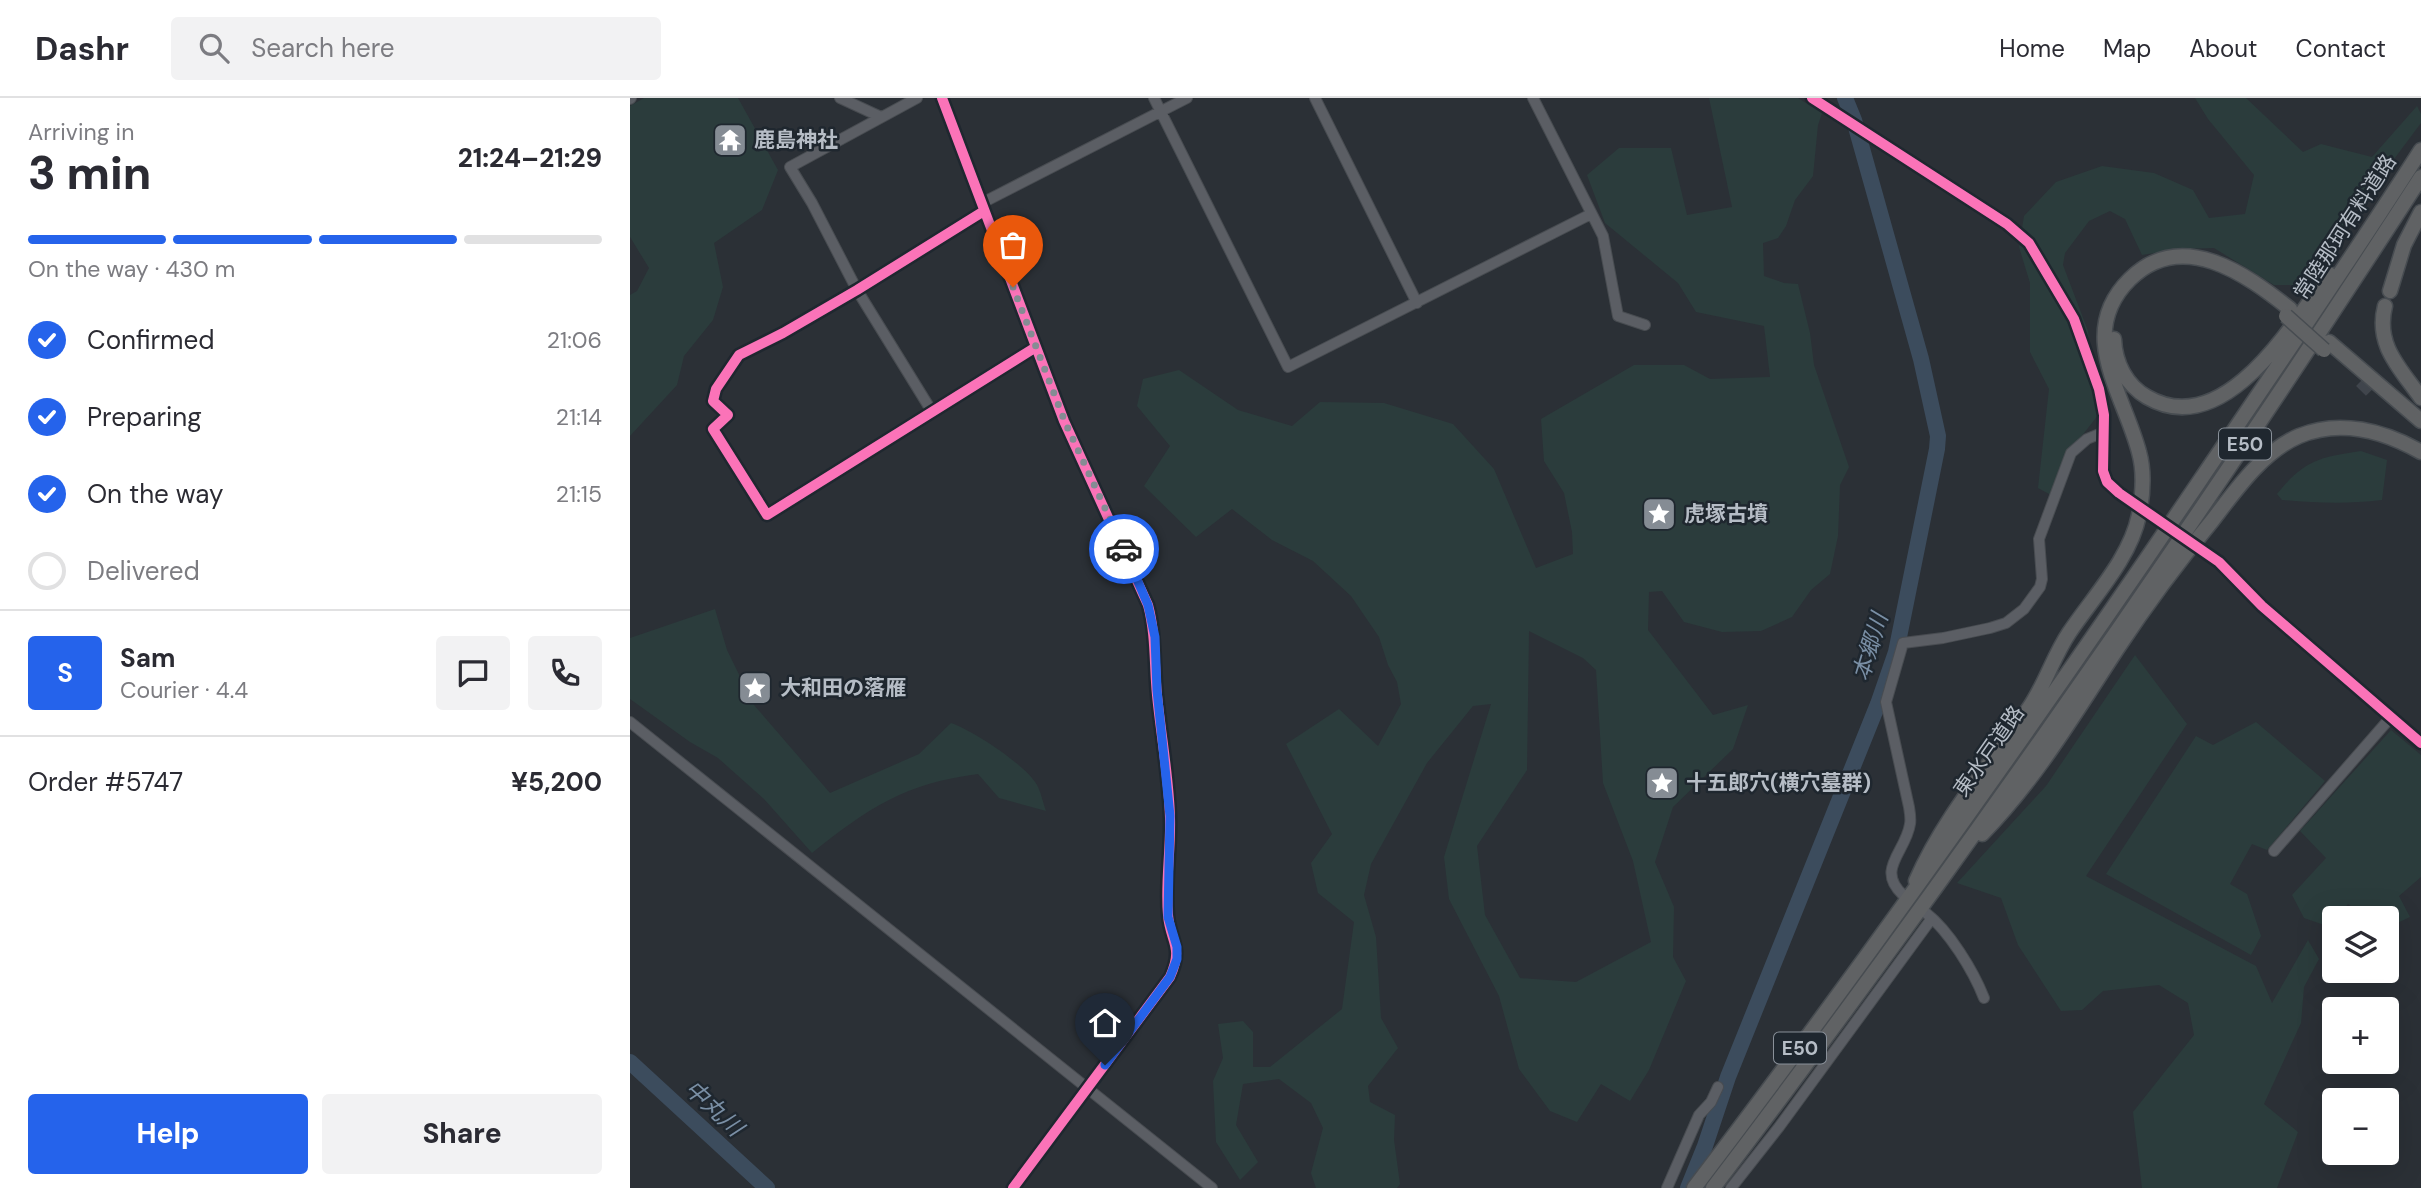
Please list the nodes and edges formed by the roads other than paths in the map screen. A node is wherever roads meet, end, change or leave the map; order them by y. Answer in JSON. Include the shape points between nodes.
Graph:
{"nodes":[{"id":1,"x":840,"y":98,"type":"edge"},
{"id":2,"x":917,"y":98,"type":"edge"},
{"id":3,"x":942,"y":98,"type":"edge"},
{"id":4,"x":1154,"y":98,"type":"edge"},
{"id":5,"x":1187,"y":98,"type":"edge"},
{"id":6,"x":1315,"y":98,"type":"edge"},
{"id":7,"x":1533,"y":98,"type":"edge"},
{"id":8,"x":1812,"y":98,"type":"edge"},
{"id":9,"x":1160,"y":111,"type":"junction"},
{"id":10,"x":881,"y":117,"type":"junction"},
{"id":11,"x":2421,"y":151,"type":"edge"},
{"id":12,"x":2421,"y":177,"type":"edge"},
{"id":13,"x":983,"y":207,"type":"junction"},
{"id":14,"x":2421,"y":212,"type":"edge"},
{"id":15,"x":1591,"y":214,"type":"junction"},
{"id":16,"x":857,"y":290,"type":"junction"},
{"id":17,"x":2390,"y":291,"type":"dead end"},
{"id":18,"x":1417,"y":303,"type":"junction"},
{"id":19,"x":2385,"y":306,"type":"dead end"},
{"id":20,"x":2288,"y":312,"type":"junction"},
{"id":21,"x":1645,"y":325,"type":"dead end"},
{"id":22,"x":2304,"y":327,"type":"joint"},
{"id":23,"x":2323,"y":343,"type":"junction"},
{"id":24,"x":1036,"y":347,"type":"junction"},
{"id":25,"x":2361,"y":381,"type":"tunnel mouth"},
{"id":26,"x":2373,"y":393,"type":"tunnel mouth"},
{"id":27,"x":2421,"y":398,"type":"edge"},
{"id":28,"x":931,"y":410,"type":"junction"},
{"id":29,"x":2421,"y":421,"type":"edge"},
{"id":30,"x":2104,"y":432,"type":"junction"},
{"id":31,"x":2421,"y":433,"type":"edge"},
{"id":32,"x":2421,"y":452,"type":"edge"},
{"id":33,"x":2391,"y":717,"type":"junction"},
{"id":34,"x":630,"y":722,"type":"edge"},
{"id":35,"x":2421,"y":743,"type":"edge"},
{"id":36,"x":2274,"y":851,"type":"dead end"},
{"id":37,"x":1952,"y":865,"type":"junction"},
{"id":38,"x":1916,"y":910,"type":"junction"},
{"id":39,"x":1984,"y":998,"type":"dead end"},
{"id":40,"x":1088,"y":1087,"type":"junction"},
{"id":41,"x":1718,"y":1087,"type":"dead end"},
{"id":42,"x":1013,"y":1188,"type":"edge"},
{"id":43,"x":1212,"y":1188,"type":"edge"},
{"id":44,"x":1667,"y":1188,"type":"edge"},
{"id":45,"x":1694,"y":1188,"type":"edge"},
{"id":46,"x":1713,"y":1188,"type":"edge"},
{"id":47,"x":1731,"y":1188,"type":"edge"}],
"edges":[{"from":1,"to":10,"type":"street"},
{"from":2,"to":10,"type":"street"},
{"from":3,"to":13,"type":"street"},
{"from":4,"to":9,"type":"street"},
{"from":5,"to":9,"type":"street"},
{"from":6,"to":18,"type":"street"},
{"from":7,"to":15,"type":"street"},
{"from":8,"to":30,"type":"street","via":[[2007,224],[2029,243],[2074,319],[2099,389]]},
{"from":9,"to":13,"type":"street"},
{"from":9,"to":18,"type":"street","via":[[1288,367]]},
{"from":10,"to":16,"type":"street","via":[[790,167]]},
{"from":11,"to":20,"type":"highway","via":[[2290,328],[2237,387],[2202,403],[2166,405],[2137,390],[2123,374],[2115,353],[2115,319],[2126,297],[2143,279],[2166,268],[2194,265],[2223,272]]},
{"from":11,"to":22,"type":"highway","name":"常陸那珂有料道路","number":"E50"},
{"from":12,"to":23,"type":"highway","name":"常陸那珂有料道路","number":"E50"},
{"from":13,"to":16,"type":"street"},
{"from":13,"to":24,"type":"street"},
{"from":14,"to":17,"type":"highway","via":[[2404,245]]},
{"from":15,"to":18,"type":"street"},
{"from":15,"to":21,"type":"street","via":[[1603,236],[1618,316]]},
{"from":16,"to":28,"type":"street"},
{"from":16,"to":28,"type":"street","via":[[739,355],[716,390],[713,401],[728,415],[713,429],[767,515]]},
{"from":19,"to":27,"type":"highway","via":[[2385,343]]},
{"from":20,"to":23,"type":"highway"},
{"from":20,"to":38,"type":"highway","via":[[2240,272],[2195,257],[2154,263],[2131,278],[2115,300],[2105,332],[2106,357],[2141,464],[2138,518],[2119,559],[2067,636],[2030,706],[1955,810],[1924,862]]},
{"from":22,"to":38,"type":"highway","name":"東水戸道路","number":"E50","via":[[2050,701]]},
{"from":23,"to":25,"type":"highway"},
{"from":23,"to":29,"type":"highway"},
{"from":23,"to":37,"type":"highway","name":"東水戸道路","number":"E50"},
{"from":24,"to":28,"type":"street"},
{"from":24,"to":40,"type":"street","via":[[1148,605],[1168,788],[1168,917],[1177,947],[1175,967]]},
{"from":26,"to":31,"type":"highway"},
{"from":30,"to":33,"type":"street","bridge":true,"via":[[2107,482],[2219,562],[2262,606]]},
{"from":30,"to":38,"type":"street","via":[[2071,453],[2039,539],[2040,587],[2024,610],[1990,628],[1903,643],[1886,702],[1910,825],[1891,872],[1893,885]]},
{"from":32,"to":37,"type":"highway","via":[[2375,432],[2347,428],[2317,430],[2273,453],[2181,559],[2012,803]]},
{"from":33,"to":35,"type":"street"},
{"from":33,"to":36,"type":"street"},
{"from":34,"to":40,"type":"street"},
{"from":37,"to":38,"type":"highway","name":"東水戸道路","number":"E50"},
{"from":38,"to":39,"type":"street","via":[[1941,925]]},
{"from":38,"to":45,"type":"highway","name":"東水戸道路","number":"E50"},
{"from":38,"to":46,"type":"highway","name":"東水戸道路","number":"E50"},
{"from":38,"to":47,"type":"street","via":[[1779,1127]]},
{"from":40,"to":42,"type":"street"},
{"from":40,"to":43,"type":"street"},
{"from":41,"to":44,"type":"street","via":[[1699,1115]]}]}
